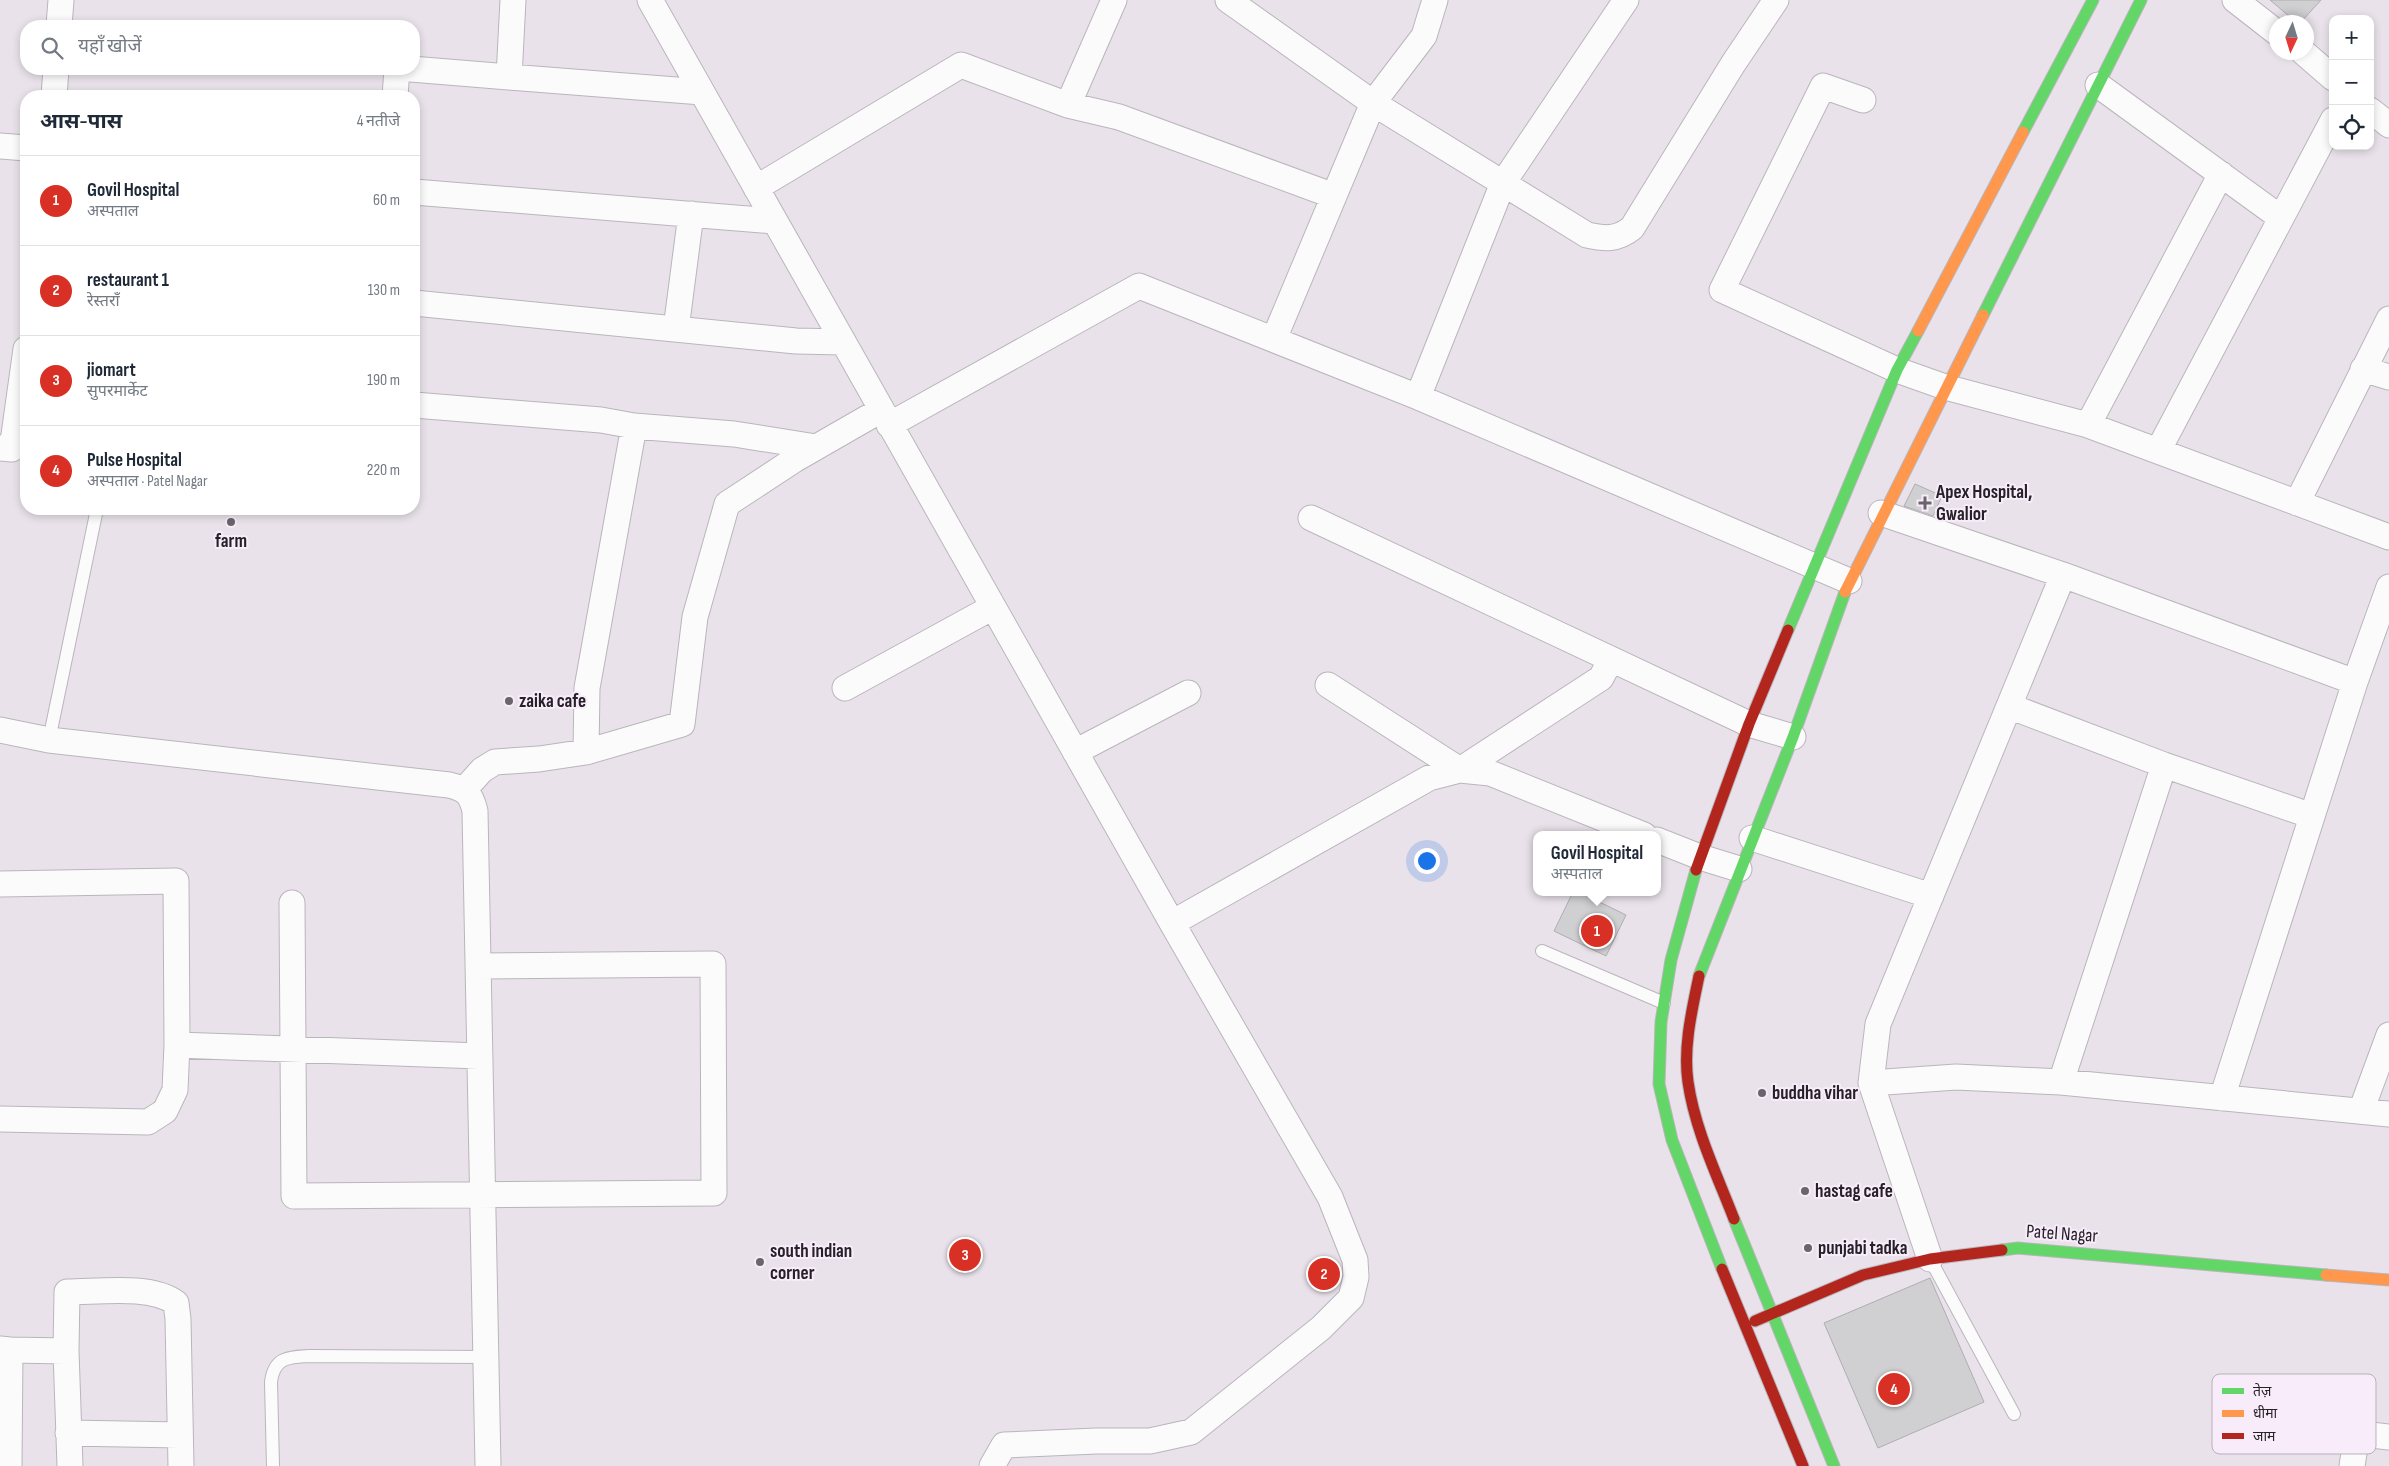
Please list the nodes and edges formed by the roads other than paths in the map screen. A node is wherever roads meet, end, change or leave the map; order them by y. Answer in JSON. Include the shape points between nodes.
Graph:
{"nodes":[{"id":1,"x":61,"y":0,"type":"edge"},
{"id":2,"x":513,"y":0,"type":"edge"},
{"id":3,"x":650,"y":0,"type":"edge"},
{"id":4,"x":1114,"y":0,"type":"edge"},
{"id":5,"x":1228,"y":0,"type":"edge"},
{"id":6,"x":1435,"y":0,"type":"edge"},
{"id":7,"x":1626,"y":0,"type":"edge"},
{"id":8,"x":1776,"y":0,"type":"edge"},
{"id":9,"x":2093,"y":0,"type":"edge"},
{"id":10,"x":2141,"y":0,"type":"edge"},
{"id":11,"x":2235,"y":0,"type":"edge"},
{"id":12,"x":59,"y":20,"type":"edge"},
{"id":13,"x":2269,"y":27,"type":"edge"},
{"id":14,"x":2312,"y":60,"type":"edge"},
{"id":15,"x":420,"y":70,"type":"edge"},
{"id":16,"x":56,"y":75,"type":"edge"},
{"id":17,"x":396,"y":75,"type":"edge"},
{"id":18,"x":2329,"y":75,"type":"edge"},
{"id":19,"x":509,"y":77,"type":"junction"},
{"id":20,"x":2098,"y":84,"type":"junction"},
{"id":21,"x":54,"y":90,"type":"edge"},
{"id":22,"x":395,"y":90,"type":"edge"},
{"id":23,"x":702,"y":92,"type":"junction"},
{"id":24,"x":1863,"y":100,"type":"dead end"},
{"id":25,"x":1373,"y":103,"type":"junction"},
{"id":26,"x":1068,"y":105,"type":"junction"},
{"id":27,"x":2374,"y":113,"type":"edge"},
{"id":28,"x":2389,"y":125,"type":"edge"},
{"id":29,"x":2329,"y":128,"type":"edge"},
{"id":30,"x":0,"y":146,"type":"edge"},
{"id":31,"x":20,"y":148,"type":"edge"},
{"id":32,"x":2221,"y":174,"type":"junction"},
{"id":33,"x":1503,"y":183,"type":"junction"},
{"id":34,"x":756,"y":188,"type":"junction"},
{"id":35,"x":420,"y":192,"type":"edge"},
{"id":36,"x":1334,"y":196,"type":"junction"},
{"id":37,"x":691,"y":214,"type":"junction"},
{"id":38,"x":2281,"y":218,"type":"junction"},
{"id":39,"x":774,"y":221,"type":"junction"},
{"id":40,"x":420,"y":304,"type":"edge"},
{"id":41,"x":2389,"y":319,"type":"edge"},
{"id":42,"x":676,"y":329,"type":"junction"},
{"id":43,"x":1274,"y":339,"type":"junction"},
{"id":44,"x":843,"y":342,"type":"junction"},
{"id":45,"x":2363,"y":369,"type":"junction"},
{"id":46,"x":1897,"y":370,"type":"junction"},
{"id":47,"x":2389,"y":377,"type":"edge"},
{"id":48,"x":1945,"y":387,"type":"junction"},
{"id":49,"x":20,"y":392,"type":"edge"},
{"id":50,"x":1418,"y":397,"type":"junction"},
{"id":51,"x":420,"y":405,"type":"edge"},
{"id":52,"x":885,"y":417,"type":"junction"},
{"id":53,"x":2088,"y":425,"type":"junction"},
{"id":54,"x":634,"y":426,"type":"junction"},
{"id":55,"x":816,"y":447,"type":"junction"},
{"id":56,"x":0,"y":448,"type":"edge"},
{"id":57,"x":2158,"y":451,"type":"junction"},
{"id":58,"x":2297,"y":503,"type":"junction"},
{"id":59,"x":1881,"y":513,"type":"junction"},
{"id":60,"x":96,"y":515,"type":"edge"},
{"id":61,"x":1311,"y":518,"type":"dead end"},
{"id":62,"x":2389,"y":537,"type":"edge"},
{"id":63,"x":1814,"y":566,"type":"junction"},
{"id":64,"x":2063,"y":575,"type":"junction"},
{"id":65,"x":1849,"y":581,"type":"junction"},
{"id":66,"x":2389,"y":587,"type":"edge"},
{"id":67,"x":993,"y":607,"type":"junction"},
{"id":68,"x":1611,"y":659,"type":"junction"},
{"id":69,"x":2355,"y":682,"type":"junction"},
{"id":70,"x":1328,"y":685,"type":"dead end"},
{"id":71,"x":845,"y":688,"type":"dead end"},
{"id":72,"x":1188,"y":693,"type":"dead end"},
{"id":73,"x":2009,"y":706,"type":"junction"},
{"id":74,"x":1749,"y":724,"type":"junction"},
{"id":75,"x":0,"y":730,"type":"edge"},
{"id":76,"x":1793,"y":737,"type":"junction"},
{"id":77,"x":49,"y":740,"type":"junction"},
{"id":78,"x":586,"y":752,"type":"junction"},
{"id":79,"x":1075,"y":752,"type":"junction"},
{"id":80,"x":2164,"y":764,"type":"junction"},
{"id":81,"x":1460,"y":770,"type":"junction"},
{"id":82,"x":465,"y":789,"type":"junction"},
{"id":83,"x":2312,"y":816,"type":"junction"},
{"id":84,"x":1634,"y":831,"type":"edge"},
{"id":85,"x":1752,"y":838,"type":"junction"},
{"id":86,"x":1661,"y":842,"type":"edge"},
{"id":87,"x":1700,"y":857,"type":"junction"},
{"id":88,"x":1739,"y":869,"type":"junction"},
{"id":89,"x":0,"y":884,"type":"edge"},
{"id":90,"x":1931,"y":896,"type":"junction"},
{"id":91,"x":292,"y":903,"type":"dead end"},
{"id":92,"x":1172,"y":923,"type":"junction"},
{"id":93,"x":1542,"y":951,"type":"dead end"},
{"id":94,"x":478,"y":966,"type":"junction"},
{"id":95,"x":1664,"y":1003,"type":"junction"},
{"id":96,"x":2389,"y":1035,"type":"edge"},
{"id":97,"x":177,"y":1045,"type":"junction"},
{"id":98,"x":293,"y":1049,"type":"junction"},
{"id":99,"x":479,"y":1056,"type":"junction"},
{"id":100,"x":2061,"y":1082,"type":"junction"},
{"id":101,"x":1871,"y":1083,"type":"junction"},
{"id":102,"x":2222,"y":1098,"type":"junction"},
{"id":103,"x":2361,"y":1111,"type":"junction"},
{"id":104,"x":2389,"y":1114,"type":"edge"},
{"id":105,"x":0,"y":1119,"type":"edge"},
{"id":106,"x":482,"y":1195,"type":"junction"},
{"id":107,"x":1930,"y":1260,"type":"junction"},
{"id":108,"x":2389,"y":1280,"type":"edge"},
{"id":109,"x":1772,"y":1314,"type":"junction"},
{"id":110,"x":1744,"y":1325,"type":"junction"},
{"id":111,"x":5,"y":1349,"type":"edge"},
{"id":112,"x":66,"y":1351,"type":"junction"},
{"id":113,"x":486,"y":1356,"type":"junction"},
{"id":114,"x":2014,"y":1414,"type":"dead end"},
{"id":115,"x":68,"y":1432,"type":"junction"},
{"id":116,"x":180,"y":1435,"type":"junction"},
{"id":117,"x":2376,"y":1436,"type":"edge"},
{"id":118,"x":2389,"y":1437,"type":"edge"},
{"id":119,"x":10,"y":1466,"type":"edge"},
{"id":120,"x":70,"y":1466,"type":"edge"},
{"id":121,"x":181,"y":1466,"type":"edge"},
{"id":122,"x":272,"y":1466,"type":"edge"},
{"id":123,"x":488,"y":1466,"type":"edge"},
{"id":124,"x":992,"y":1466,"type":"edge"},
{"id":125,"x":1803,"y":1466,"type":"edge"},
{"id":126,"x":1834,"y":1466,"type":"edge"}],
"edges":[{"from":1,"to":12,"type":"street"},
{"from":2,"to":19,"type":"street"},
{"from":3,"to":23,"type":"street"},
{"from":4,"to":26,"type":"street"},
{"from":5,"to":25,"type":"street"},
{"from":6,"to":25,"type":"street","via":[[1424,36]]},
{"from":7,"to":33,"type":"street"},
{"from":8,"to":33,"type":"street","via":[[1632,228],[1622,236],[1605,239],[1587,235]]},
{"from":9,"to":46,"type":"main road"},
{"from":10,"to":20,"type":"main road"},
{"from":11,"to":13,"type":"street"},
{"from":14,"to":18,"type":"street"},
{"from":15,"to":19,"type":"street"},
{"from":16,"to":21,"type":"street"},
{"from":17,"to":22,"type":"street"},
{"from":19,"to":23,"type":"street"},
{"from":20,"to":32,"type":"street"},
{"from":20,"to":48,"type":"main road"},
{"from":23,"to":34,"type":"street"},
{"from":24,"to":46,"type":"street","via":[[1823,86],[1722,290]]},
{"from":25,"to":33,"type":"street"},
{"from":25,"to":36,"type":"street"},
{"from":26,"to":34,"type":"street","via":[[961,65]]},
{"from":26,"to":36,"type":"street","via":[[1119,116]]},
{"from":27,"to":28,"type":"street"},
{"from":29,"to":38,"type":"street"},
{"from":30,"to":31,"type":"street"},
{"from":32,"to":38,"type":"street"},
{"from":32,"to":53,"type":"street"},
{"from":33,"to":50,"type":"street"},
{"from":34,"to":39,"type":"street"},
{"from":35,"to":37,"type":"street"},
{"from":36,"to":43,"type":"street"},
{"from":37,"to":39,"type":"street"},
{"from":37,"to":42,"type":"street"},
{"from":38,"to":57,"type":"street"},
{"from":39,"to":44,"type":"street"},
{"from":40,"to":42,"type":"street"},
{"from":41,"to":45,"type":"street"},
{"from":42,"to":44,"type":"street"},
{"from":43,"to":50,"type":"street"},
{"from":43,"to":52,"type":"street","via":[[1139,286]]},
{"from":44,"to":52,"type":"street"},
{"from":45,"to":47,"type":"street"},
{"from":45,"to":58,"type":"street"},
{"from":46,"to":48,"type":"street"},
{"from":46,"to":63,"type":"main road"},
{"from":48,"to":53,"type":"street"},
{"from":48,"to":59,"type":"main road"},
{"from":49,"to":56,"type":"street","via":[[12,449]]},
{"from":50,"to":63,"type":"street"},
{"from":51,"to":54,"type":"street","via":[[601,420]]},
{"from":52,"to":55,"type":"street"},
{"from":52,"to":67,"type":"street"},
{"from":53,"to":57,"type":"street"},
{"from":54,"to":55,"type":"street","via":[[734,434]]},
{"from":54,"to":78,"type":"street","via":[[587,688]]},
{"from":55,"to":78,"type":"street","via":[[727,504],[695,617],[682,724]]},
{"from":57,"to":58,"type":"street"},
{"from":58,"to":62,"type":"street"},
{"from":59,"to":64,"type":"street"},
{"from":59,"to":65,"type":"main road"},
{"from":60,"to":77,"type":"lane"},
{"from":61,"to":68,"type":"street"},
{"from":63,"to":65,"type":"street"},
{"from":63,"to":74,"type":"main road"},
{"from":64,"to":69,"type":"street"},
{"from":64,"to":73,"type":"street"},
{"from":65,"to":76,"type":"main road"},
{"from":66,"to":69,"type":"street"},
{"from":67,"to":71,"type":"street"},
{"from":67,"to":79,"type":"street"},
{"from":68,"to":74,"type":"street"},
{"from":68,"to":81,"type":"street","via":[[1601,678]]},
{"from":69,"to":83,"type":"street"},
{"from":70,"to":81,"type":"street"},
{"from":72,"to":79,"type":"street"},
{"from":73,"to":80,"type":"street"},
{"from":73,"to":90,"type":"street"},
{"from":74,"to":76,"type":"street"},
{"from":74,"to":87,"type":"main road"},
{"from":75,"to":77,"type":"street"},
{"from":76,"to":85,"type":"main road"},
{"from":77,"to":82,"type":"street","via":[[449,784]]},
{"from":78,"to":82,"type":"street","via":[[495,762],[482,770]]},
{"from":79,"to":92,"type":"street"},
{"from":80,"to":83,"type":"street"},
{"from":80,"to":100,"type":"street"},
{"from":81,"to":84,"type":"street","via":[[1490,773]]},
{"from":81,"to":92,"type":"street","via":[[1429,778]]},
{"from":82,"to":94,"type":"street","via":[[472,798],[475,811]]},
{"from":83,"to":102,"type":"street"},
{"from":85,"to":88,"type":"main road"},
{"from":85,"to":90,"type":"street"},
{"from":86,"to":87,"type":"street"},
{"from":87,"to":88,"type":"street"},
{"from":87,"to":95,"type":"main road","via":[[1671,960]]},
{"from":88,"to":109,"type":"main road","via":[[1700,968],[1690,1025],[1688,1081],[1700,1132]]},
{"from":89,"to":97,"type":"street","via":[[176,881]]},
{"from":90,"to":101,"type":"street","via":[[1878,1024]]},
{"from":91,"to":98,"type":"street"},
{"from":92,"to":124,"type":"street","via":[[1330,1197],[1356,1260],[1351,1298],[1321,1328],[1191,1432],[1150,1441],[1004,1445]]},
{"from":93,"to":95,"type":"lane"},
{"from":94,"to":99,"type":"street"},
{"from":94,"to":106,"type":"street","via":[[713,964],[714,1193]]},
{"from":95,"to":110,"type":"main road","via":[[1660,1022],[1659,1084],[1672,1140]]},
{"from":96,"to":103,"type":"street"},
{"from":97,"to":98,"type":"street"},
{"from":97,"to":105,"type":"street","via":[[175,1090],[165,1111],[148,1122]]},
{"from":98,"to":99,"type":"street"},
{"from":98,"to":106,"type":"street","via":[[294,1196]]},
{"from":99,"to":106,"type":"street"},
{"from":100,"to":101,"type":"street","via":[[1956,1077]]},
{"from":100,"to":102,"type":"street"},
{"from":101,"to":107,"type":"street"},
{"from":102,"to":103,"type":"street"},
{"from":103,"to":104,"type":"street"},
{"from":106,"to":113,"type":"street"},
{"from":107,"to":108,"type":"main road","name":"Patel Nagar","via":[[2018,1248]]},
{"from":107,"to":109,"type":"main road","name":"Patel Nagar","via":[[1863,1275]]},
{"from":107,"to":114,"type":"lane"},
{"from":109,"to":110,"type":"main road","name":"Patel Nagar"},
{"from":109,"to":126,"type":"main road"},
{"from":110,"to":125,"type":"main road"},
{"from":111,"to":112,"type":"street"},
{"from":111,"to":119,"type":"street"},
{"from":112,"to":115,"type":"street"},
{"from":112,"to":116,"type":"street","via":[[67,1292],[150,1292],[168,1297],[176,1303],[178,1319]]},
{"from":113,"to":122,"type":"lane","via":[[309,1356],[278,1362],[271,1382]]},
{"from":113,"to":123,"type":"street"},
{"from":115,"to":116,"type":"street"},
{"from":115,"to":120,"type":"street"},
{"from":116,"to":121,"type":"street"},
{"from":117,"to":118,"type":"street"}]}
